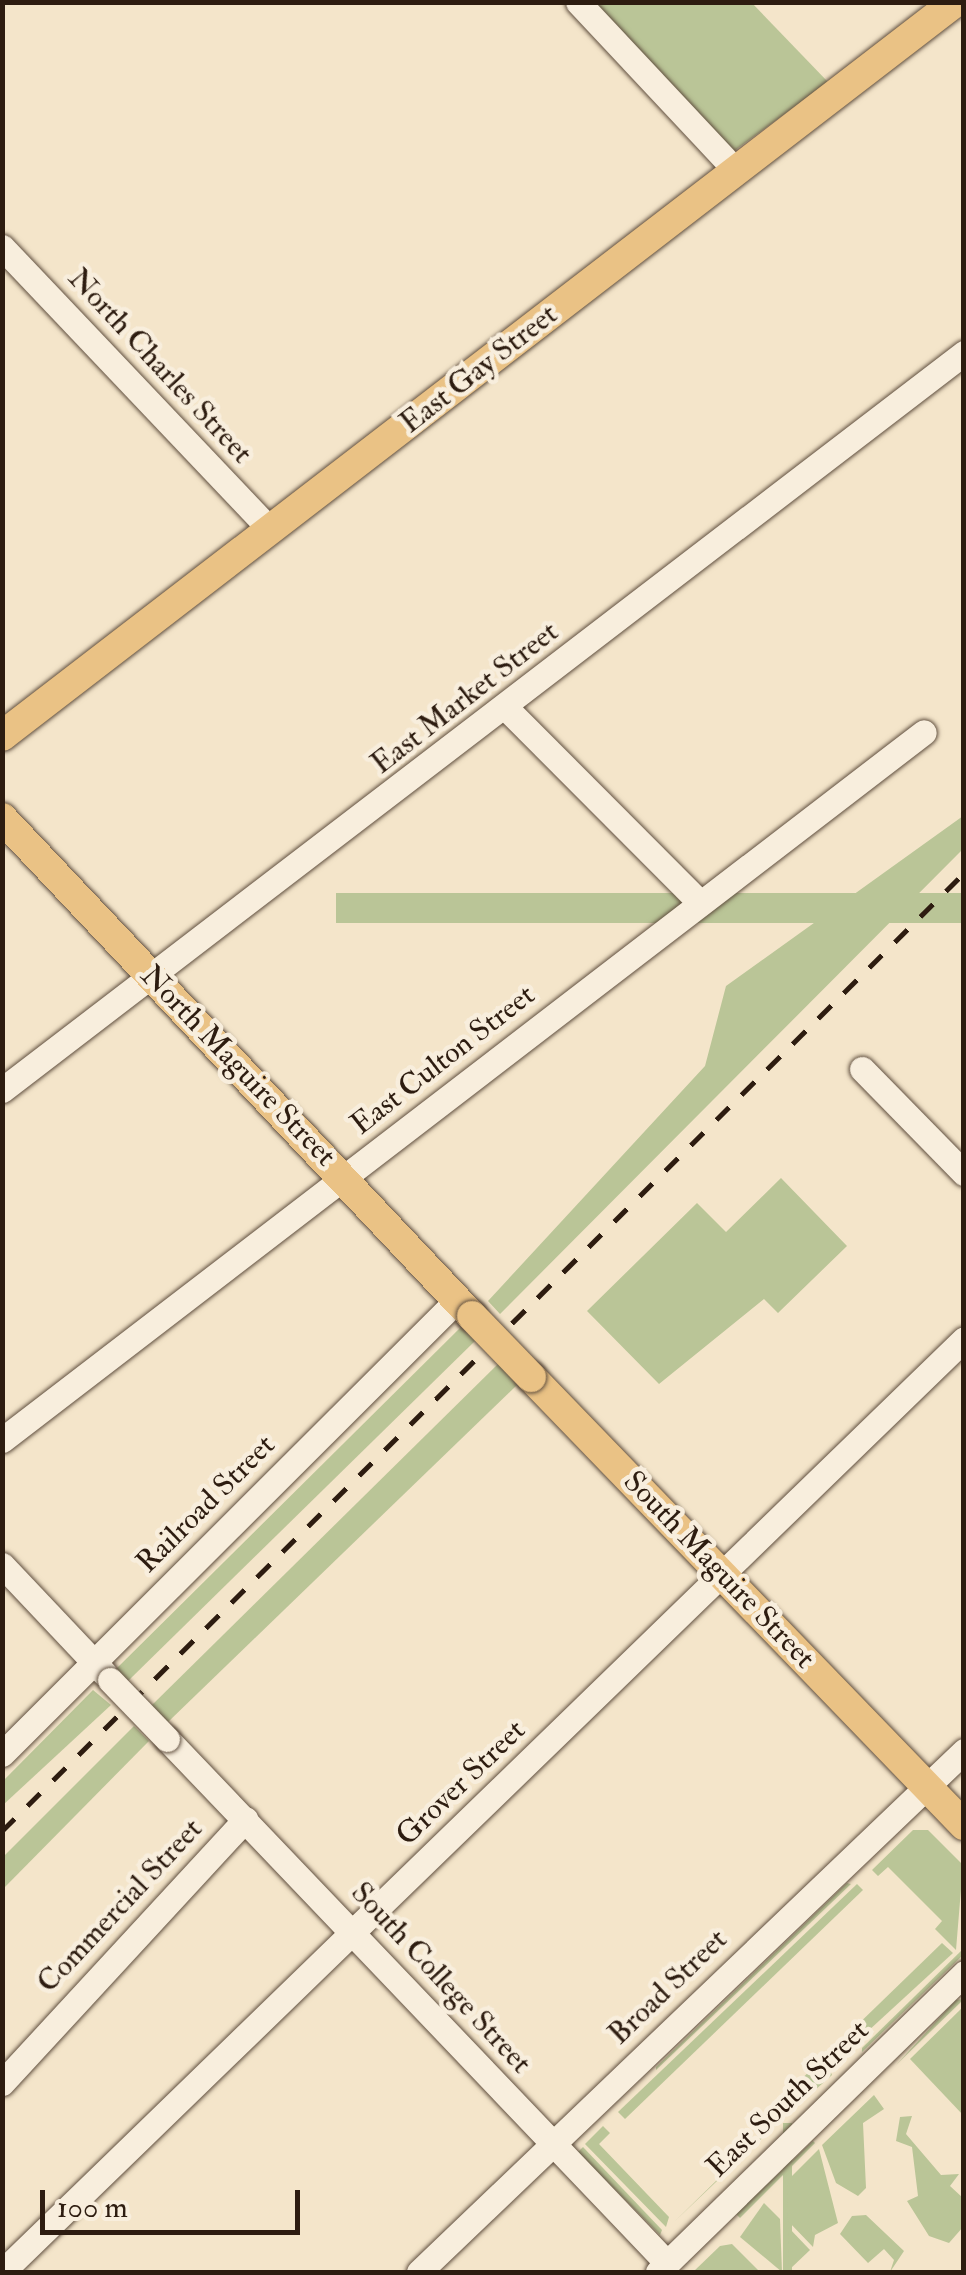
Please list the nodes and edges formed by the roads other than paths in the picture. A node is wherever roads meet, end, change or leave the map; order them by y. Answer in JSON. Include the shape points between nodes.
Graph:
{"nodes":[{"id":1,"x":578,"y":2,"type":"edge"},
{"id":2,"x":955,"y":2,"type":"edge"},
{"id":3,"x":734,"y":170,"type":"junction"},
{"id":4,"x":2,"y":248,"type":"edge"},
{"id":5,"x":964,"y":353,"type":"edge"},
{"id":6,"x":270,"y":529,"type":"junction"},
{"id":7,"x":506,"y":708,"type":"junction"},
{"id":8,"x":924,"y":732,"type":"dead end"},
{"id":9,"x":2,"y":736,"type":"edge"},
{"id":10,"x":2,"y":818,"type":"edge"},
{"id":11,"x":700,"y":903,"type":"junction"},
{"id":12,"x":152,"y":976,"type":"junction"},
{"id":13,"x":862,"y":1069,"type":"dead end"},
{"id":14,"x":2,"y":1090,"type":"edge"},
{"id":15,"x":964,"y":1173,"type":"edge"},
{"id":16,"x":344,"y":1177,"type":"junction"},
{"id":17,"x":465,"y":1308,"type":"junction"},
{"id":18,"x":964,"y":1339,"type":"edge"},
{"id":19,"x":2,"y":1440,"type":"edge"},
{"id":20,"x":725,"y":1573,"type":"junction"},
{"id":21,"x":8,"y":1581,"type":"edge"},
{"id":22,"x":102,"y":1671,"type":"junction"},
{"id":23,"x":964,"y":1751,"type":"edge"},
{"id":24,"x":2,"y":1754,"type":"edge"},
{"id":25,"x":926,"y":1787,"type":"junction"},
{"id":26,"x":246,"y":1819,"type":"junction"},
{"id":27,"x":964,"y":1824,"type":"edge"},
{"id":28,"x":354,"y":1931,"type":"junction"},
{"id":29,"x":964,"y":1973,"type":"edge"},
{"id":30,"x":2,"y":2083,"type":"edge"},
{"id":31,"x":551,"y":2143,"type":"junction"},
{"id":32,"x":662,"y":2268,"type":"edge"},
{"id":33,"x":2,"y":2272,"type":"edge"},
{"id":34,"x":419,"y":2272,"type":"edge"}],
"edges":[{"from":1,"to":3,"type":"street"},
{"from":2,"to":3,"type":"main road","name":"East Gay Street"},
{"from":3,"to":6,"type":"main road","name":"East Gay Street"},
{"from":4,"to":6,"type":"street","name":"North Charles Street"},
{"from":5,"to":7,"type":"street","name":"East Market Street"},
{"from":6,"to":9,"type":"main road","name":"East Gay Street"},
{"from":7,"to":11,"type":"street"},
{"from":7,"to":12,"type":"street","name":"East Market Street"},
{"from":8,"to":11,"type":"street","name":"East Culton Street"},
{"from":10,"to":12,"type":"main road","name":"North Maguire Street"},
{"from":11,"to":16,"type":"street","name":"East Culton Street"},
{"from":12,"to":14,"type":"street","name":"East Market Street"},
{"from":12,"to":16,"type":"main road","name":"North Maguire Street"},
{"from":13,"to":15,"type":"street"},
{"from":16,"to":17,"type":"main road","name":"North Maguire Street"},
{"from":16,"to":19,"type":"street","name":"East Culton Street"},
{"from":17,"to":20,"type":"main road","name":"South Maguire Street","bridge":true},
{"from":17,"to":22,"type":"street","name":"Railroad Street"},
{"from":18,"to":20,"type":"street","name":"Grover Street"},
{"from":20,"to":25,"type":"main road","name":"South Maguire Street"},
{"from":20,"to":28,"type":"street","name":"Grover Street"},
{"from":21,"to":22,"type":"street","name":"South College Street"},
{"from":22,"to":24,"type":"street","name":"Railroad Street"},
{"from":22,"to":26,"type":"street","name":"South College Street","bridge":true},
{"from":23,"to":25,"type":"street","name":"Broad Street"},
{"from":25,"to":27,"type":"main road","name":"South Maguire Street"},
{"from":25,"to":31,"type":"street","name":"Broad Street"},
{"from":26,"to":28,"type":"street","name":"South College Street"},
{"from":26,"to":30,"type":"street","name":"Commercial Street"},
{"from":28,"to":31,"type":"street","name":"South College Street"},
{"from":28,"to":33,"type":"street","name":"Grover Street"},
{"from":29,"to":32,"type":"street","name":"East South Street"},
{"from":31,"to":32,"type":"street","name":"South College Street"},
{"from":31,"to":34,"type":"street","name":"Broad Street"}]}
